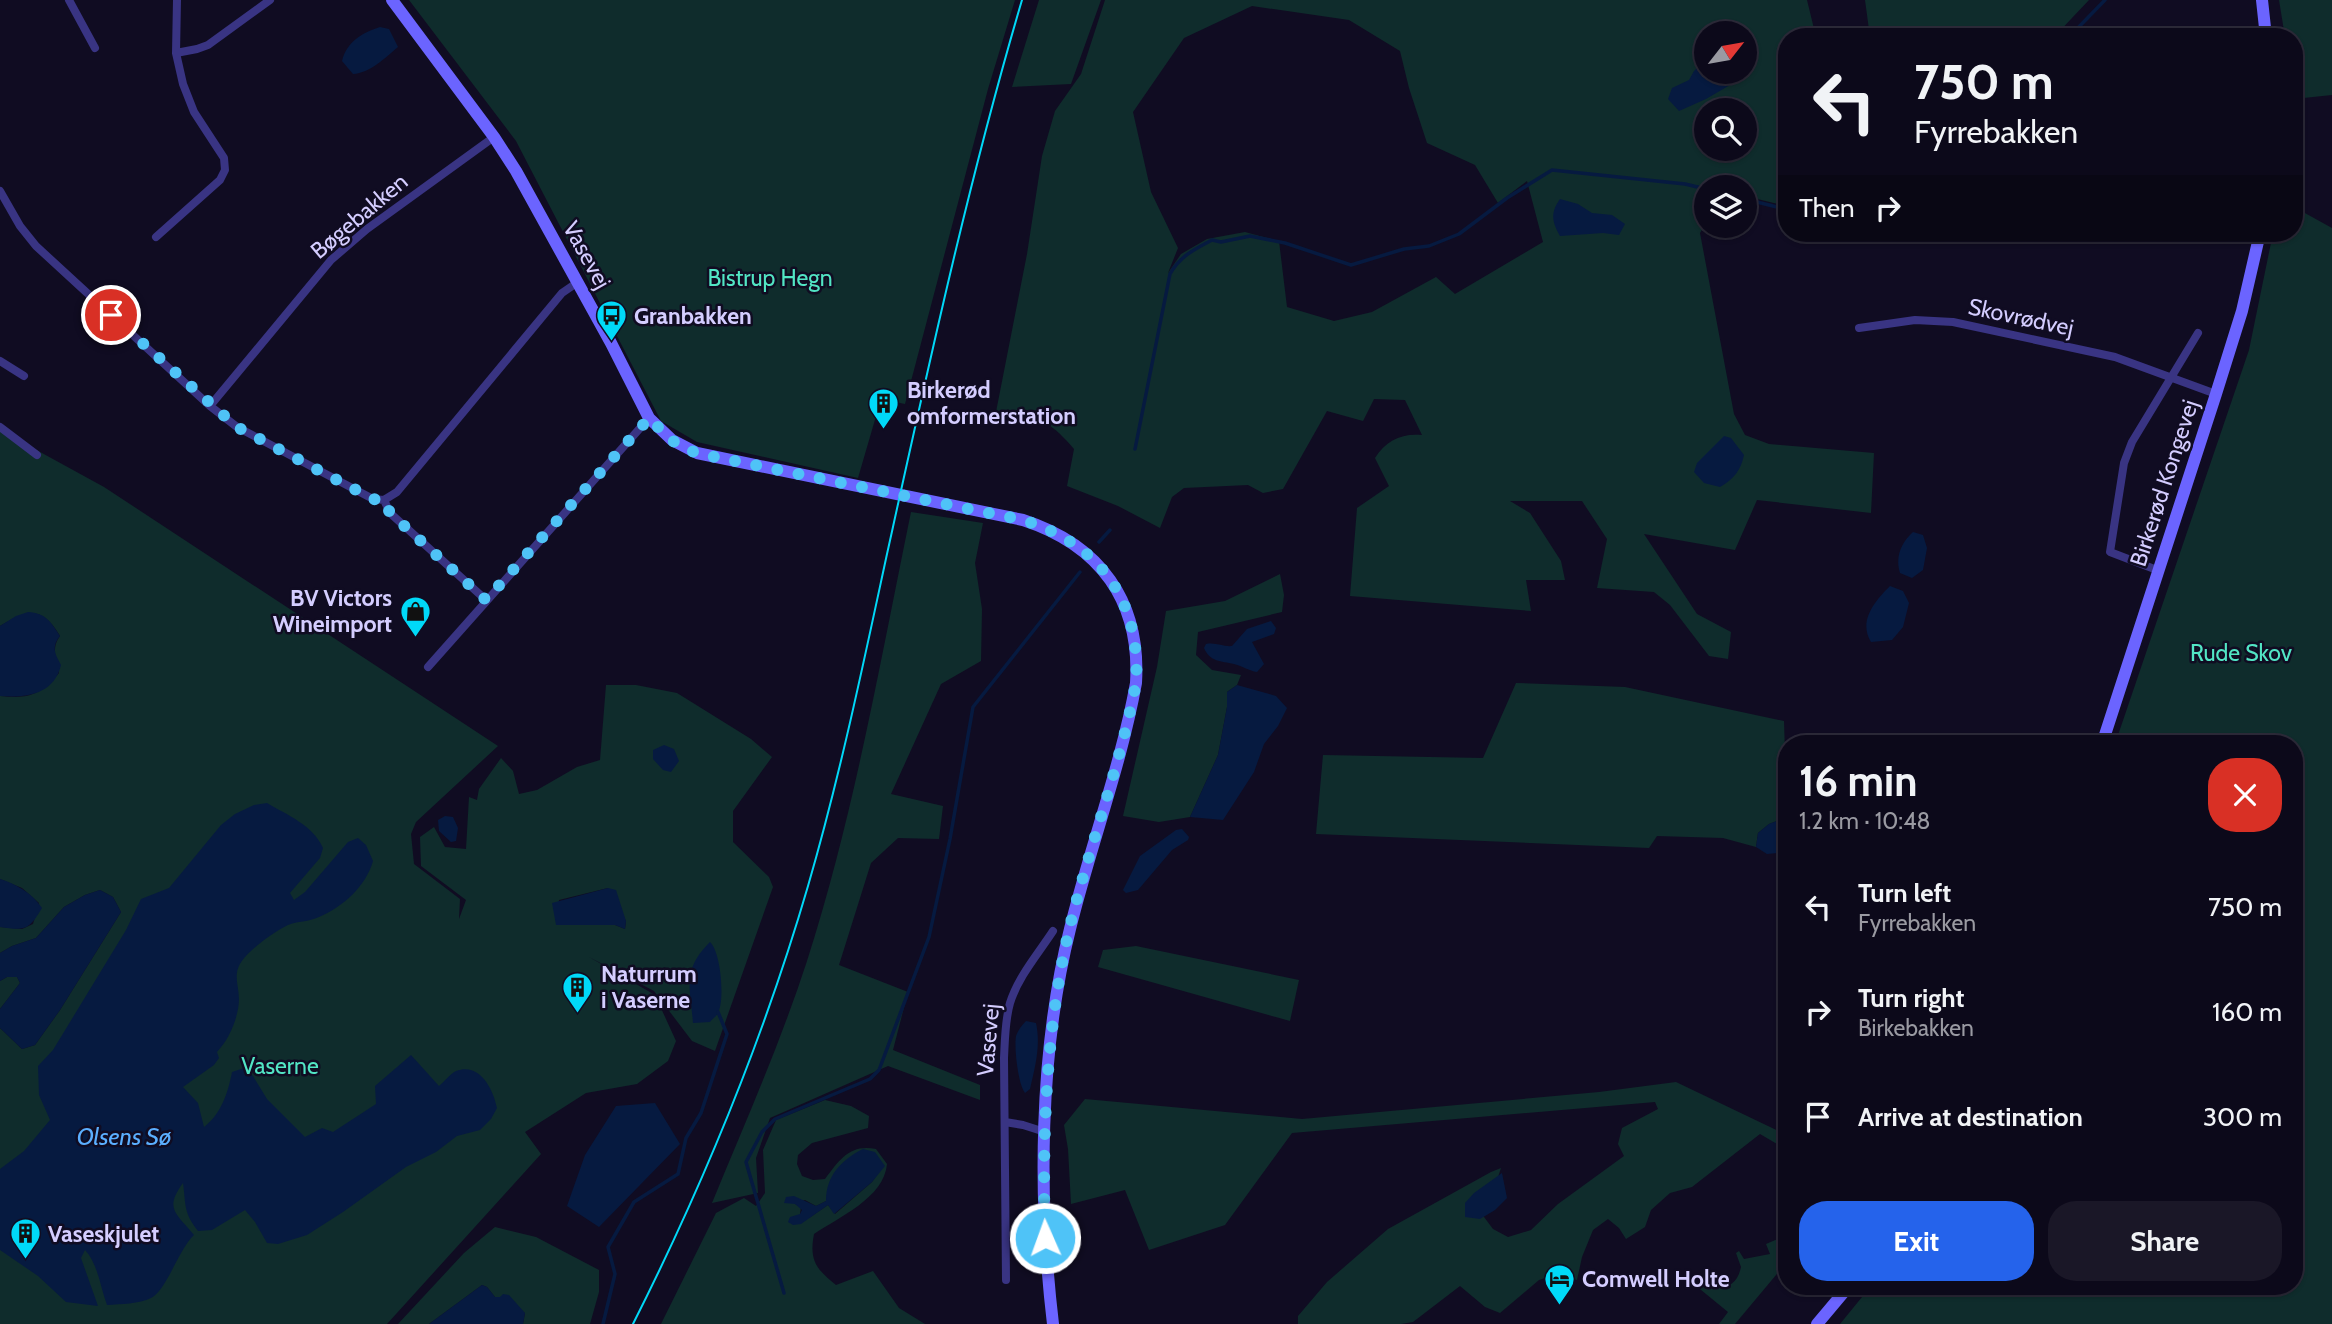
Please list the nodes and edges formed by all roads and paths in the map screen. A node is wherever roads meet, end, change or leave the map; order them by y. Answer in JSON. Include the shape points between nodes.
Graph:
{"nodes":[{"id":1,"x":69,"y":0,"type":"edge"},
{"id":2,"x":177,"y":0,"type":"edge"},
{"id":3,"x":270,"y":0,"type":"edge"},
{"id":4,"x":392,"y":0,"type":"edge"},
{"id":5,"x":2262,"y":0,"type":"edge"},
{"id":6,"x":2265,"y":28,"type":"edge"},
{"id":7,"x":95,"y":48,"type":"dead end"},
{"id":8,"x":176,"y":53,"type":"junction"},
{"id":9,"x":494,"y":137,"type":"junction"},
{"id":10,"x":0,"y":191,"type":"edge"},
{"id":11,"x":156,"y":237,"type":"dead end"},
{"id":12,"x":2258,"y":242,"type":"edge"},
{"id":13,"x":578,"y":282,"type":"junction"},
{"id":14,"x":1859,"y":328,"type":"dead end"},
{"id":15,"x":2198,"y":333,"type":"dead end"},
{"id":16,"x":0,"y":361,"type":"edge"},
{"id":17,"x":24,"y":376,"type":"dead end"},
{"id":18,"x":2171,"y":378,"type":"junction"},
{"id":19,"x":2216,"y":394,"type":"junction"},
{"id":20,"x":210,"y":405,"type":"junction"},
{"id":21,"x":649,"y":418,"type":"junction"},
{"id":22,"x":0,"y":427,"type":"edge"},
{"id":23,"x":37,"y":455,"type":"dead end"},
{"id":24,"x":384,"y":500,"type":"junction"},
{"id":25,"x":2157,"y":570,"type":"junction"},
{"id":26,"x":486,"y":600,"type":"junction"},
{"id":27,"x":428,"y":667,"type":"dead end"},
{"id":28,"x":2105,"y":735,"type":"edge"},
{"id":29,"x":1052,"y":932,"type":"dead end"},
{"id":30,"x":1005,"y":1122,"type":"junction"},
{"id":31,"x":1045,"y":1132,"type":"junction"},
{"id":32,"x":1006,"y":1280,"type":"dead end"},
{"id":33,"x":1841,"y":1295,"type":"edge"},
{"id":34,"x":1053,"y":1324,"type":"edge"},
{"id":35,"x":1817,"y":1324,"type":"edge"}],
"edges":[{"from":1,"to":7,"type":"street"},
{"from":2,"to":8,"type":"street"},
{"from":3,"to":8,"type":"street","via":[[208,45]]},
{"from":4,"to":9,"type":"street","name":"Vasevej"},
{"from":5,"to":6,"type":"street"},
{"from":8,"to":11,"type":"street","via":[[194,112],[224,158],[225,170],[220,180]]},
{"from":9,"to":13,"type":"street","name":"Vasevej"},
{"from":9,"to":20,"type":"street","name":"Bøgebakken","via":[[331,260]]},
{"from":10,"to":20,"type":"street","via":[[36,246]]},
{"from":12,"to":19,"type":"street","name":"Birkerød Kongevej"},
{"from":13,"to":21,"type":"street","name":"Vasevej"},
{"from":13,"to":24,"type":"street","via":[[562,293],[397,492]]},
{"from":14,"to":18,"type":"street","name":"Skovrødvej","via":[[1915,320],[1953,322],[2115,356]]},
{"from":15,"to":18,"type":"street"},
{"from":16,"to":17,"type":"street"},
{"from":18,"to":19,"type":"street","name":"Skovrødvej"},
{"from":18,"to":25,"type":"street","via":[[2124,463],[2110,552]]},
{"from":19,"to":25,"type":"street","name":"Birkerød Kongevej"},
{"from":20,"to":24,"type":"street","via":[[237,427],[373,499]]},
{"from":21,"to":26,"type":"street"},
{"from":21,"to":31,"type":"street","name":"Vasevej","via":[[671,440],[696,453],[1044,527],[1089,555],[1121,597],[1136,648],[1136,683],[1069,931],[1049,1061]]},
{"from":22,"to":23,"type":"street"},
{"from":24,"to":26,"type":"street","via":[[390,513]]},
{"from":25,"to":28,"type":"street","name":"Birkerød Kongevej"},
{"from":26,"to":27,"type":"street"},
{"from":29,"to":30,"type":"street","name":"Vasevej","via":[[1010,1002],[1004,1058]]},
{"from":30,"to":31,"type":"street"},
{"from":30,"to":32,"type":"street","name":"Vasevej"},
{"from":31,"to":34,"type":"street","name":"Vasevej","via":[[1045,1238]]},
{"from":33,"to":35,"type":"street"}]}
